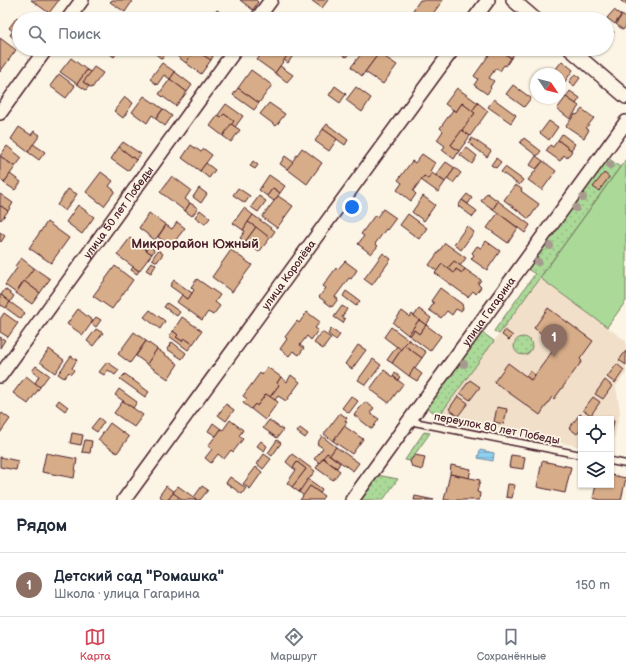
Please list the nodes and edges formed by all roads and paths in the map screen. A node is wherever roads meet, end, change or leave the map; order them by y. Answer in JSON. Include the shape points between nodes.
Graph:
{"nodes":[{"id":1,"x":82,"y":0,"type":"edge"},
{"id":2,"x":271,"y":0,"type":"edge"},
{"id":3,"x":488,"y":0,"type":"edge"},
{"id":4,"x":513,"y":0,"type":"edge"},
{"id":5,"x":73,"y":12,"type":"edge"},
{"id":6,"x":263,"y":12,"type":"edge"},
{"id":7,"x":479,"y":12,"type":"edge"},
{"id":8,"x":527,"y":12,"type":"edge"},
{"id":9,"x":41,"y":56,"type":"edge"},
{"id":10,"x":231,"y":56,"type":"edge"},
{"id":11,"x":448,"y":56,"type":"edge"},
{"id":12,"x":578,"y":56,"type":"edge"},
{"id":13,"x":626,"y":97,"type":"edge"},
{"id":14,"x":0,"y":113,"type":"edge"},
{"id":15,"x":626,"y":122,"type":"edge"},
{"id":16,"x":0,"y":376,"type":"edge"},
{"id":17,"x":409,"y":421,"type":"junction"},
{"id":18,"x":578,"y":454,"type":"edge"},
{"id":19,"x":614,"y":462,"type":"edge"},
{"id":20,"x":626,"y":464,"type":"edge"},
{"id":21,"x":124,"y":500,"type":"edge"},
{"id":22,"x":352,"y":500,"type":"edge"}],
"edges":[{"from":1,"to":5,"type":"street"},
{"from":2,"to":6,"type":"street"},
{"from":3,"to":7,"type":"street"},
{"from":4,"to":8,"type":"street"},
{"from":9,"to":14,"type":"street"},
{"from":10,"to":16,"type":"street","name":"улица 50 лет Победы"},
{"from":11,"to":21,"type":"street","name":"улица Королёва"},
{"from":12,"to":13,"type":"street"},
{"from":15,"to":17,"type":"street","name":"улица Гагарина"},
{"from":17,"to":18,"type":"lane","name":"переулок 80 лет Победы"},
{"from":17,"to":22,"type":"street","name":"улица Гагарина"},
{"from":19,"to":20,"type":"lane"}]}
